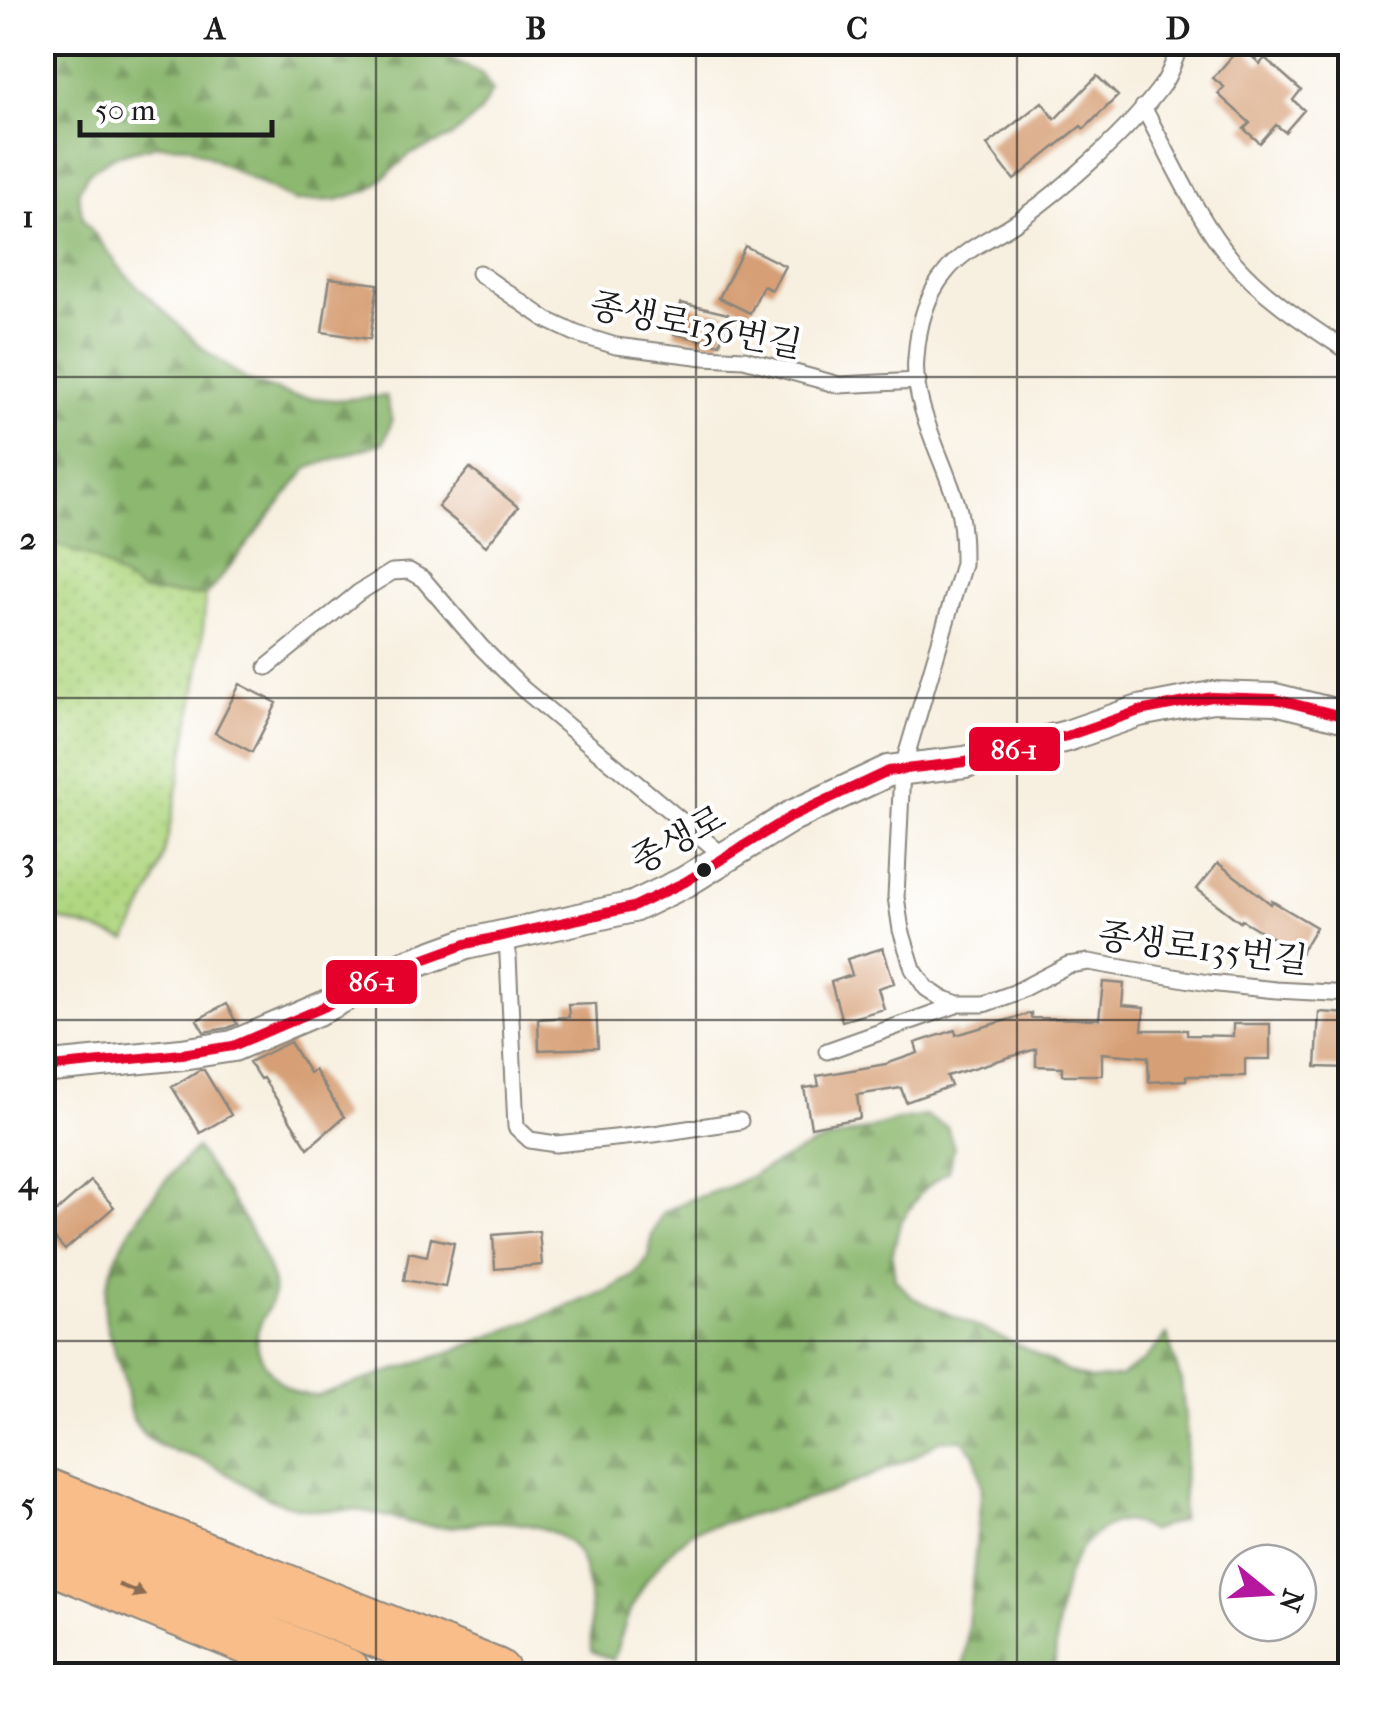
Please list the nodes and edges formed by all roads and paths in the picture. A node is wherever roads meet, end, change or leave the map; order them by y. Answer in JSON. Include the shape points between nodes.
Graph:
{"nodes":[{"id":1,"x":1181,"y":42,"type":"edge"},
{"id":2,"x":1144,"y":107,"type":"junction"},
{"id":3,"x":479,"y":273,"type":"dead end"},
{"id":4,"x":1350,"y":353,"type":"edge"},
{"id":5,"x":918,"y":382,"type":"junction"},
{"id":6,"x":267,"y":667,"type":"dead end"},
{"id":7,"x":1350,"y":718,"type":"edge"},
{"id":8,"x":902,"y":770,"type":"junction"},
{"id":9,"x":725,"y":857,"type":"junction"},
{"id":10,"x":507,"y":936,"type":"junction"},
{"id":11,"x":1350,"y":994,"type":"edge"},
{"id":12,"x":958,"y":1004,"type":"junction"},
{"id":13,"x":827,"y":1051,"type":"dead end"},
{"id":14,"x":42,"y":1068,"type":"edge"},
{"id":15,"x":740,"y":1121,"type":"dead end"},
{"id":16,"x":42,"y":1495,"type":"edge"},
{"id":17,"x":42,"y":1552,"type":"edge"},
{"id":18,"x":344,"y":1676,"type":"edge"},
{"id":19,"x":494,"y":1676,"type":"edge"}],
"edges":[{"from":1,"to":2,"type":"lane","via":[[1165,81]]},
{"from":2,"to":4,"type":"lane","via":[[1234,262]]},
{"from":2,"to":5,"type":"lane","via":[[1036,208],[946,271],[919,331]]},
{"from":3,"to":5,"type":"lane","name":"종생로136번길","via":[[547,320],[616,346],[744,359],[839,385]]},
{"from":5,"to":8,"type":"lane","via":[[959,510],[962,564]]},
{"from":6,"to":9,"type":"lane","via":[[358,594],[392,572],[409,571],[424,579],[523,689]]},
{"from":7,"to":8,"type":"street","name":"종생로","via":[[1274,699],[1212,697],[1140,710],[966,762]]},
{"from":8,"to":9,"type":"street","name":"종생로","via":[[792,816]]},
{"from":8,"to":12,"type":"lane","via":[[896,897],[901,930],[926,988]]},
{"from":9,"to":10,"type":"street","name":"종생로","via":[[632,907]]},
{"from":10,"to":14,"type":"street","name":"종생로","via":[[392,971],[234,1046]]},
{"from":10,"to":15,"type":"lane","via":[[516,1127],[530,1140],[556,1144]]},
{"from":11,"to":12,"type":"lane","name":"종생로135번길","via":[[1208,983],[1089,962],[1068,965],[984,1004]]},
{"from":12,"to":13,"type":"lane","name":"종생로135번길"},
{"from":16,"to":19,"type":"highway"},
{"from":17,"to":18,"type":"highway","one_way":true}]}
